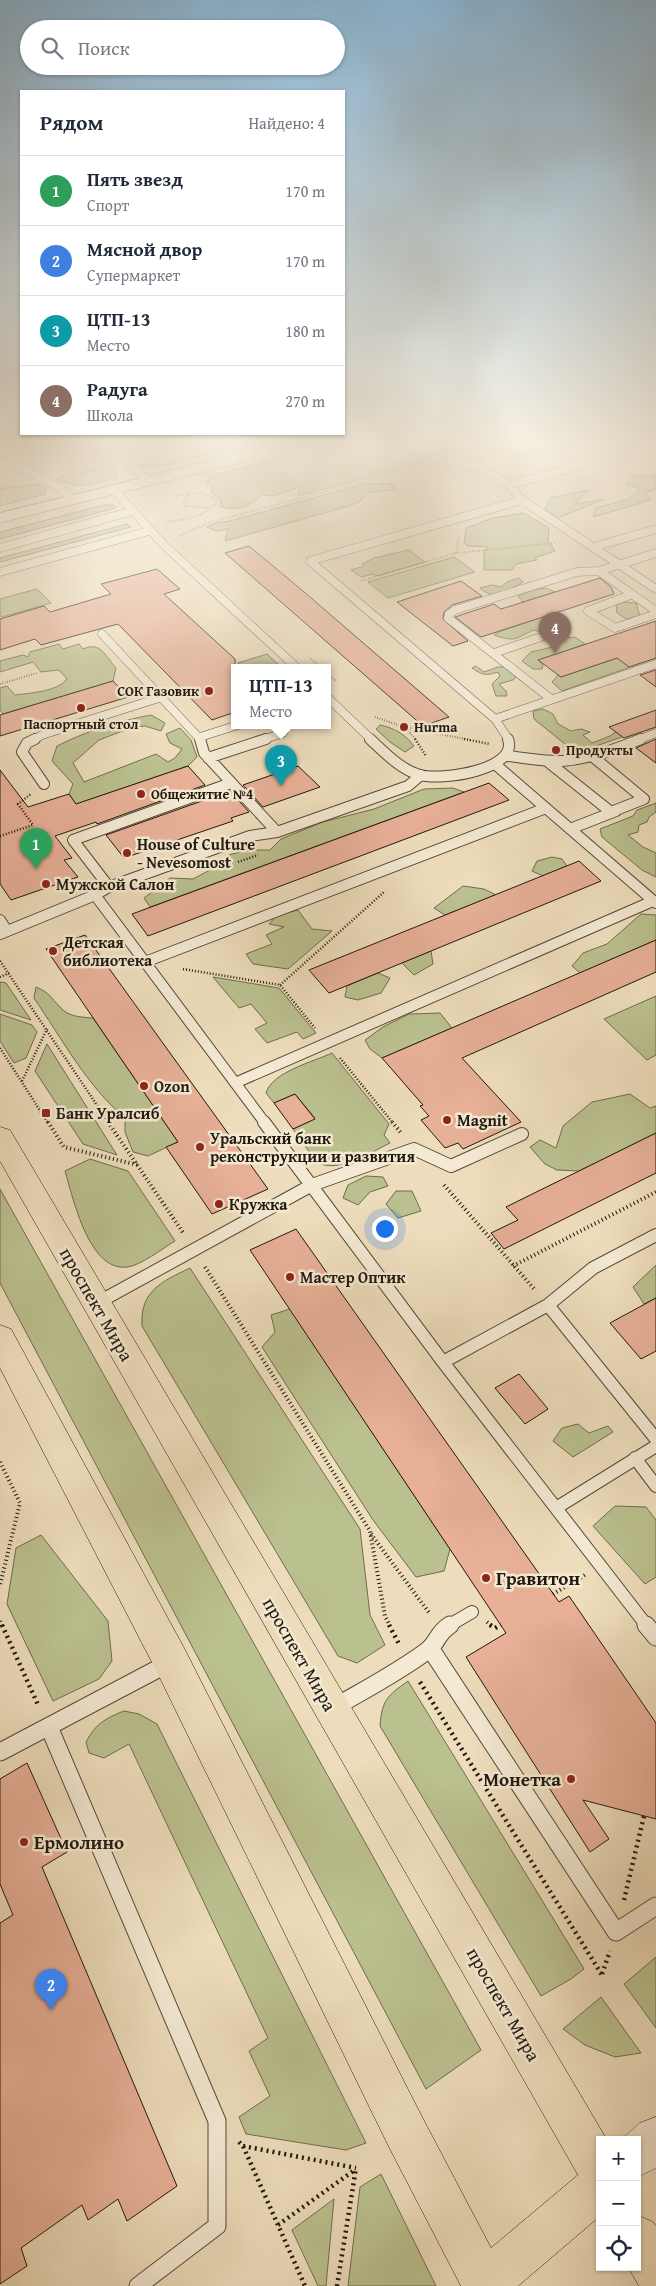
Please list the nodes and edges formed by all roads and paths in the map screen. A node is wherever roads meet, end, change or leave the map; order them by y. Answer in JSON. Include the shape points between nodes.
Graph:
{"nodes":[{"id":1,"x":60,"y":555,"type":"edge"},
{"id":2,"x":175,"y":555,"type":"edge"},
{"id":3,"x":332,"y":555,"type":"edge"},
{"id":4,"x":450,"y":555,"type":"edge"},
{"id":5,"x":606,"y":555,"type":"edge"},
{"id":6,"x":651,"y":555,"type":"edge"},
{"id":7,"x":620,"y":564,"type":"junction"},
{"id":8,"x":599,"y":571,"type":"junction"},
{"id":9,"x":0,"y":572,"type":"edge"},
{"id":10,"x":357,"y":583,"type":"dead end"},
{"id":11,"x":656,"y":589,"type":"edge"},
{"id":12,"x":630,"y":595,"type":"junction"},
{"id":13,"x":656,"y":613,"type":"edge"},
{"id":14,"x":102,"y":634,"type":"dead end"},
{"id":15,"x":541,"y":637,"type":"dead end"},
{"id":16,"x":494,"y":653,"type":"junction"},
{"id":17,"x":293,"y":664,"type":"edge"},
{"id":18,"x":656,"y":664,"type":"edge"},
{"id":19,"x":37,"y":673,"type":"dead end"},
{"id":20,"x":0,"y":684,"type":"edge"},
{"id":21,"x":162,"y":697,"type":"junction"},
{"id":22,"x":551,"y":699,"type":"junction"},
{"id":23,"x":331,"y":701,"type":"edge"},
{"id":24,"x":375,"y":717,"type":"dead end"},
{"id":25,"x":495,"y":719,"type":"junction"},
{"id":26,"x":231,"y":727,"type":"edge"},
{"id":27,"x":404,"y":727,"type":"junction"},
{"id":28,"x":279,"y":729,"type":"edge"},
{"id":29,"x":656,"y":733,"type":"edge"},
{"id":30,"x":200,"y":737,"type":"junction"},
{"id":31,"x":509,"y":752,"type":"junction"},
{"id":32,"x":592,"y":756,"type":"junction"},
{"id":33,"x":208,"y":758,"type":"junction"},
{"id":34,"x":548,"y":761,"type":"junction"},
{"id":35,"x":496,"y":765,"type":"junction"},
{"id":36,"x":422,"y":775,"type":"junction"},
{"id":37,"x":231,"y":783,"type":"junction"},
{"id":38,"x":44,"y":784,"type":"joint"},
{"id":39,"x":644,"y":799,"type":"junction"},
{"id":40,"x":656,"y":799,"type":"edge"},
{"id":41,"x":546,"y":808,"type":"junction"},
{"id":42,"x":616,"y":811,"type":"junction"},
{"id":43,"x":570,"y":829,"type":"junction"},
{"id":44,"x":277,"y":832,"type":"junction"},
{"id":45,"x":0,"y":836,"type":"edge"},
{"id":46,"x":387,"y":869,"type":"junction"},
{"id":47,"x":109,"y":887,"type":"junction"},
{"id":48,"x":95,"y":895,"type":"junction"},
{"id":49,"x":655,"y":902,"type":"edge"},
{"id":50,"x":0,"y":920,"type":"edge"},
{"id":51,"x":4,"y":933,"type":"edge"},
{"id":52,"x":0,"y":961,"type":"edge"},
{"id":53,"x":145,"y":962,"type":"junction"},
{"id":54,"x":9,"y":973,"type":"junction"},
{"id":55,"x":0,"y":977,"type":"edge"},
{"id":56,"x":47,"y":1029,"type":"junction"},
{"id":57,"x":0,"y":1048,"type":"edge"},
{"id":58,"x":21,"y":1081,"type":"junction"},
{"id":59,"x":235,"y":1083,"type":"junction"},
{"id":60,"x":522,"y":1134,"type":"dead end"},
{"id":61,"x":0,"y":1137,"type":"edge"},
{"id":62,"x":138,"y":1166,"type":"junction"},
{"id":63,"x":312,"y":1185,"type":"junction"},
{"id":64,"x":656,"y":1192,"type":"edge"},
{"id":65,"x":656,"y":1235,"type":"edge"},
{"id":66,"x":194,"y":1249,"type":"junction"},
{"id":67,"x":513,"y":1266,"type":"dead end"},
{"id":68,"x":97,"y":1303,"type":"junction"},
{"id":69,"x":548,"y":1305,"type":"junction"},
{"id":70,"x":0,"y":1338,"type":"edge"},
{"id":71,"x":443,"y":1362,"type":"junction"},
{"id":72,"x":656,"y":1439,"type":"edge"},
{"id":73,"x":656,"y":1446,"type":"edge"},
{"id":74,"x":635,"y":1458,"type":"junction"},
{"id":75,"x":0,"y":1462,"type":"edge"},
{"id":76,"x":656,"y":1486,"type":"edge"},
{"id":77,"x":556,"y":1508,"type":"junction"},
{"id":78,"x":370,"y":1531,"type":"junction"},
{"id":79,"x":600,"y":1567,"type":"junction"},
{"id":80,"x":0,"y":1585,"type":"edge"},
{"id":81,"x":553,"y":1594,"type":"dead end"},
{"id":82,"x":472,"y":1612,"type":"dead end"},
{"id":83,"x":0,"y":1621,"type":"edge"},
{"id":84,"x":441,"y":1630,"type":"junction"},
{"id":85,"x":656,"y":1637,"type":"edge"},
{"id":86,"x":430,"y":1648,"type":"junction"},
{"id":87,"x":171,"y":1661,"type":"junction"},
{"id":88,"x":409,"y":1663,"type":"junction"},
{"id":89,"x":332,"y":1709,"type":"junction"},
{"id":90,"x":48,"y":1727,"type":"junction"},
{"id":91,"x":0,"y":1752,"type":"edge"},
{"id":92,"x":644,"y":1816,"type":"dead end"},
{"id":93,"x":656,"y":1906,"type":"edge"},
{"id":94,"x":616,"y":1932,"type":"junction"},
{"id":95,"x":217,"y":2120,"type":"junction"},
{"id":96,"x":656,"y":2139,"type":"edge"},
{"id":97,"x":243,"y":2146,"type":"junction"},
{"id":98,"x":641,"y":2152,"type":"edge"},
{"id":99,"x":596,"y":2164,"type":"edge"},
{"id":100,"x":356,"y":2168,"type":"junction"},
{"id":101,"x":596,"y":2189,"type":"edge"},
{"id":102,"x":278,"y":2225,"type":"junction"},
{"id":103,"x":641,"y":2245,"type":"edge"},
{"id":104,"x":656,"y":2271,"type":"edge"},
{"id":105,"x":485,"y":2285,"type":"edge"},
{"id":106,"x":138,"y":2286,"type":"edge"},
{"id":107,"x":305,"y":2286,"type":"edge"},
{"id":108,"x":337,"y":2286,"type":"edge"}],
"edges":[{"from":1,"to":9,"type":"lane"},
{"from":2,"to":17,"type":"lane"},
{"from":3,"to":25,"type":"lane","via":[[310,561]]},
{"from":4,"to":10,"type":"path"},
{"from":5,"to":7,"type":"lane"},
{"from":6,"to":7,"type":"lane"},
{"from":7,"to":8,"type":"lane"},
{"from":7,"to":11,"type":"lane"},
{"from":8,"to":12,"type":"lane"},
{"from":8,"to":16,"type":"lane","via":[[577,572],[449,614],[448,618]]},
{"from":12,"to":13,"type":"lane"},
{"from":12,"to":13,"type":"lane","via":[[588,611],[615,628]]},
{"from":14,"to":21,"type":"lane"},
{"from":15,"to":16,"type":"lane"},
{"from":16,"to":22,"type":"lane"},
{"from":18,"to":22,"type":"lane"},
{"from":19,"to":20,"type":"path"},
{"from":21,"to":30,"type":"lane"},
{"from":21,"to":38,"type":"lane","via":[[42,735],[27,743],[22,752]]},
{"from":22,"to":25,"type":"lane"},
{"from":23,"to":36,"type":"lane","via":[[392,757]]},
{"from":24,"to":27,"type":"path"},
{"from":25,"to":31,"type":"lane","via":[[507,735]]},
{"from":26,"to":30,"type":"lane"},
{"from":27,"to":31,"type":"path"},
{"from":27,"to":36,"type":"path","via":[[430,764]]},
{"from":28,"to":33,"type":"lane","via":[[283,733]]},
{"from":29,"to":32,"type":"lane"},
{"from":30,"to":33,"type":"lane"},
{"from":31,"to":34,"type":"lane"},
{"from":31,"to":35,"type":"lane"},
{"from":32,"to":34,"type":"lane"},
{"from":32,"to":39,"type":"lane"},
{"from":33,"to":37,"type":"lane"},
{"from":34,"to":42,"type":"lane","via":[[606,810]]},
{"from":35,"to":36,"type":"lane","via":[[443,776]]},
{"from":35,"to":41,"type":"lane"},
{"from":36,"to":44,"type":"lane","via":[[408,786]]},
{"from":37,"to":44,"type":"lane"},
{"from":37,"to":47,"type":"lane","via":[[73,840]]},
{"from":38,"to":45,"type":"path","via":[[18,804],[33,825]]},
{"from":39,"to":40,"type":"lane"},
{"from":39,"to":42,"type":"lane"},
{"from":41,"to":43,"type":"lane"},
{"from":41,"to":46,"type":"lane"},
{"from":42,"to":43,"type":"lane"},
{"from":43,"to":49,"type":"lane"},
{"from":44,"to":47,"type":"lane","via":[[250,836]]},
{"from":46,"to":53,"type":"lane"},
{"from":46,"to":53,"type":"path","via":[[385,891],[280,985]]},
{"from":47,"to":48,"type":"lane"},
{"from":48,"to":51,"type":"lane"},
{"from":48,"to":53,"type":"lane"},
{"from":49,"to":59,"type":"lane"},
{"from":50,"to":51,"type":"lane"},
{"from":52,"to":54,"type":"path"},
{"from":53,"to":59,"type":"lane"},
{"from":54,"to":55,"type":"path"},
{"from":54,"to":56,"type":"path"},
{"from":56,"to":58,"type":"path"},
{"from":56,"to":62,"type":"path"},
{"from":57,"to":58,"type":"path"},
{"from":58,"to":62,"type":"path","via":[[64,1147]]},
{"from":59,"to":63,"type":"lane"},
{"from":60,"to":63,"type":"lane","via":[[451,1166],[414,1149]]},
{"from":61,"to":68,"type":"main road","name":"проспект Мира"},
{"from":62,"to":66,"type":"path"},
{"from":63,"to":66,"type":"lane"},
{"from":63,"to":71,"type":"lane"},
{"from":64,"to":67,"type":"path"},
{"from":65,"to":69,"type":"lane","via":[[593,1268]]},
{"from":66,"to":68,"type":"lane"},
{"from":66,"to":78,"type":"path"},
{"from":68,"to":89,"type":"main road","name":"проспект Мира"},
{"from":69,"to":71,"type":"lane"},
{"from":69,"to":72,"type":"lane"},
{"from":70,"to":87,"type":"main road"},
{"from":71,"to":77,"type":"lane"},
{"from":73,"to":74,"type":"lane"},
{"from":74,"to":76,"type":"lane"},
{"from":74,"to":77,"type":"lane"},
{"from":75,"to":80,"type":"path","via":[[20,1503]]},
{"from":77,"to":79,"type":"lane"},
{"from":78,"to":84,"type":"path"},
{"from":78,"to":88,"type":"path","via":[[385,1616]]},
{"from":79,"to":81,"type":"path"},
{"from":79,"to":85,"type":"lane"},
{"from":82,"to":84,"type":"lane"},
{"from":83,"to":90,"type":"path"},
{"from":84,"to":86,"type":"lane"},
{"from":86,"to":88,"type":"lane"},
{"from":86,"to":94,"type":"lane"},
{"from":87,"to":90,"type":"lane"},
{"from":87,"to":105,"type":"main road"},
{"from":88,"to":89,"type":"lane"},
{"from":88,"to":94,"type":"path","via":[[602,1975]]},
{"from":89,"to":99,"type":"main road","name":"проспект Мира"},
{"from":90,"to":91,"type":"lane"},
{"from":90,"to":95,"type":"lane"},
{"from":92,"to":94,"type":"path"},
{"from":93,"to":94,"type":"lane"},
{"from":95,"to":97,"type":"path"},
{"from":95,"to":106,"type":"lane","via":[[217,2226]]},
{"from":96,"to":98,"type":"main road"},
{"from":97,"to":100,"type":"path"},
{"from":97,"to":102,"type":"path"},
{"from":100,"to":102,"type":"path"},
{"from":100,"to":108,"type":"path"},
{"from":101,"to":105,"type":"main road"},
{"from":102,"to":107,"type":"path"},
{"from":103,"to":104,"type":"main road"}]}
